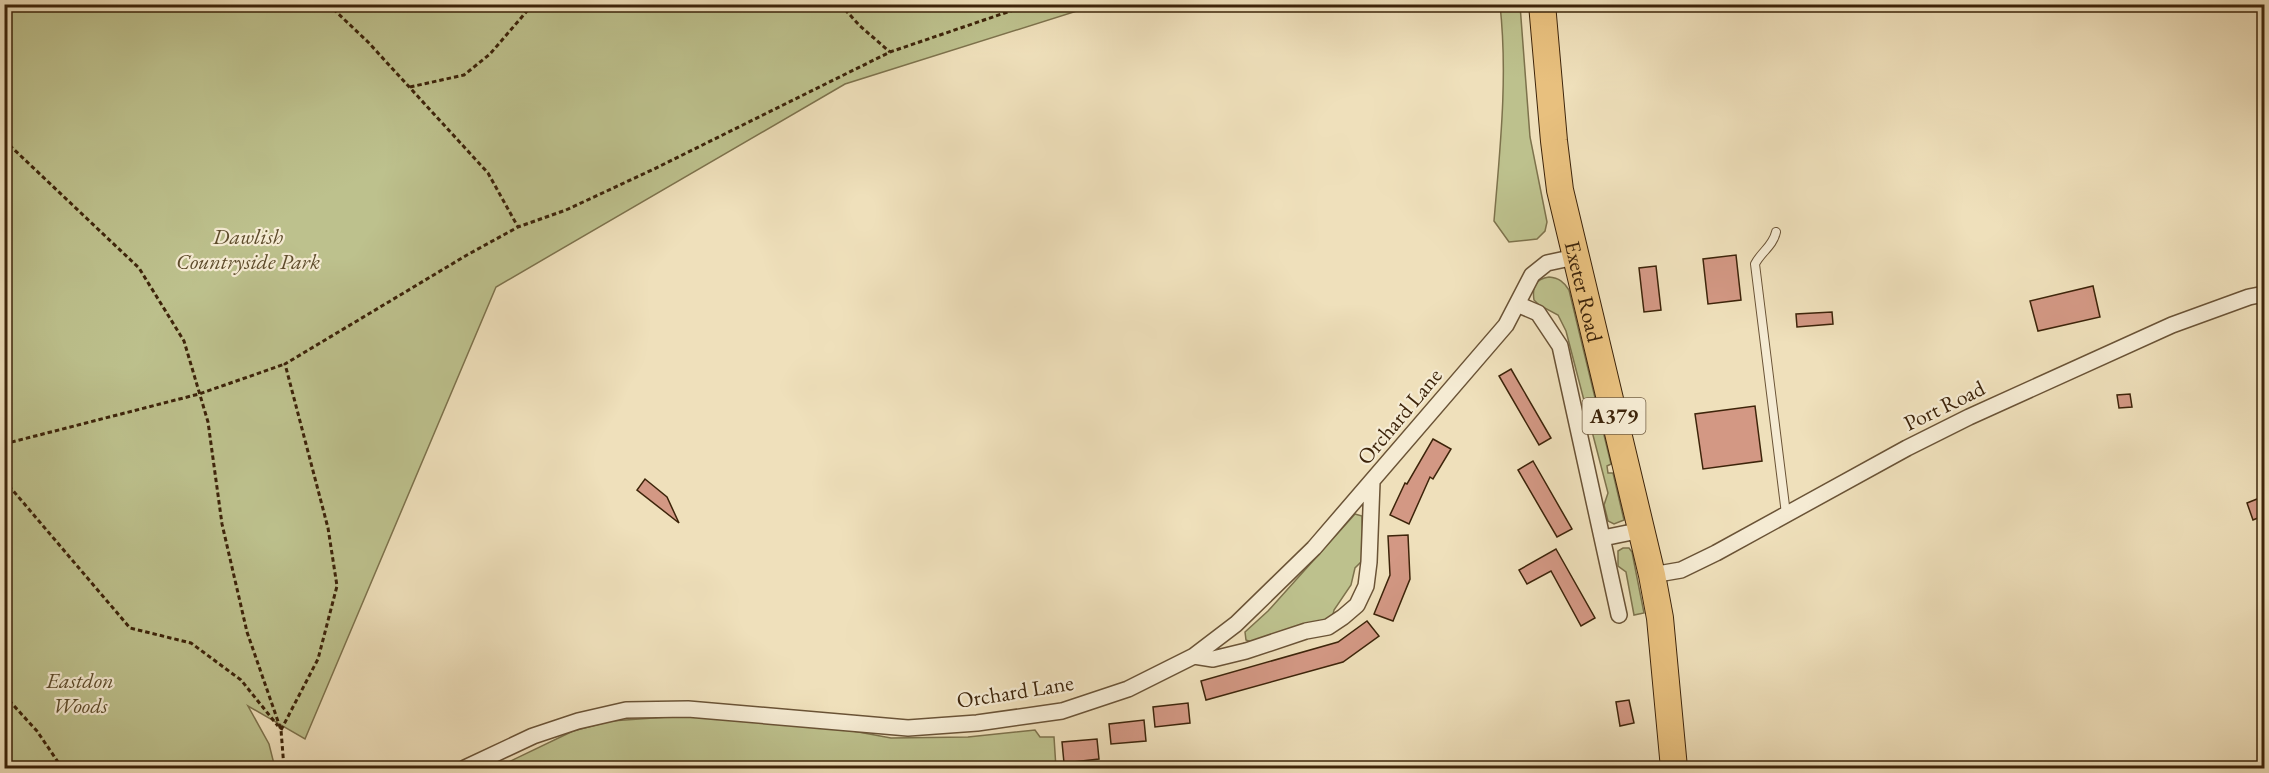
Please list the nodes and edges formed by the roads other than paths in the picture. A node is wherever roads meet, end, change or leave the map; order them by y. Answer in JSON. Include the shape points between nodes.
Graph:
{"nodes":[{"id":1,"x":1542,"y":4,"type":"edge"},
{"id":2,"x":1776,"y":232,"type":"dead end"},
{"id":3,"x":1575,"y":257,"type":"junction"},
{"id":4,"x":2265,"y":294,"type":"edge"},
{"id":5,"x":1517,"y":304,"type":"junction"},
{"id":6,"x":1372,"y":482,"type":"junction"},
{"id":7,"x":1786,"y":514,"type":"junction"},
{"id":8,"x":1642,"y":530,"type":"junction"},
{"id":9,"x":1603,"y":538,"type":"junction"},
{"id":10,"x":1652,"y":575,"type":"junction"},
{"id":11,"x":1619,"y":615,"type":"dead end"},
{"id":12,"x":1194,"y":656,"type":"junction"},
{"id":13,"x":465,"y":768,"type":"edge"},
{"id":14,"x":1674,"y":768,"type":"edge"}],
"edges":[{"from":1,"to":3,"type":"main road","name":"Exeter Road","number":"A379","via":[[1560,190]]},
{"from":2,"to":7,"type":"lane","via":[[1774,242],[1755,264]]},
{"from":3,"to":5,"type":"street","name":"Orchard Lane","via":[[1539,268]]},
{"from":3,"to":8,"type":"main road","name":"Exeter Road","number":"A379"},
{"from":4,"to":7,"type":"street","name":"Port Road","via":[[2172,326],[1969,417]]},
{"from":5,"to":6,"type":"street","name":"Orchard Lane","via":[[1506,325]]},
{"from":5,"to":9,"type":"street","via":[[1538,313],[1560,345]]},
{"from":6,"to":12,"type":"street","name":"Orchard Lane","via":[[1314,548],[1236,624]]},
{"from":6,"to":12,"type":"street","via":[[1369,562],[1366,586],[1357,605],[1328,627],[1213,659]]},
{"from":7,"to":10,"type":"street","name":"Port Road","via":[[1681,570]]},
{"from":8,"to":9,"type":"street"},
{"from":8,"to":10,"type":"main road","name":"Exeter Road","number":"A379"},
{"from":9,"to":11,"type":"street"},
{"from":10,"to":14,"type":"main road","number":"A379","via":[[1660,618]]},
{"from":12,"to":13,"type":"street","name":"Orchard Lane","via":[[1128,689],[1062,711],[909,728],[688,709],[626,710],[533,736]]}]}
